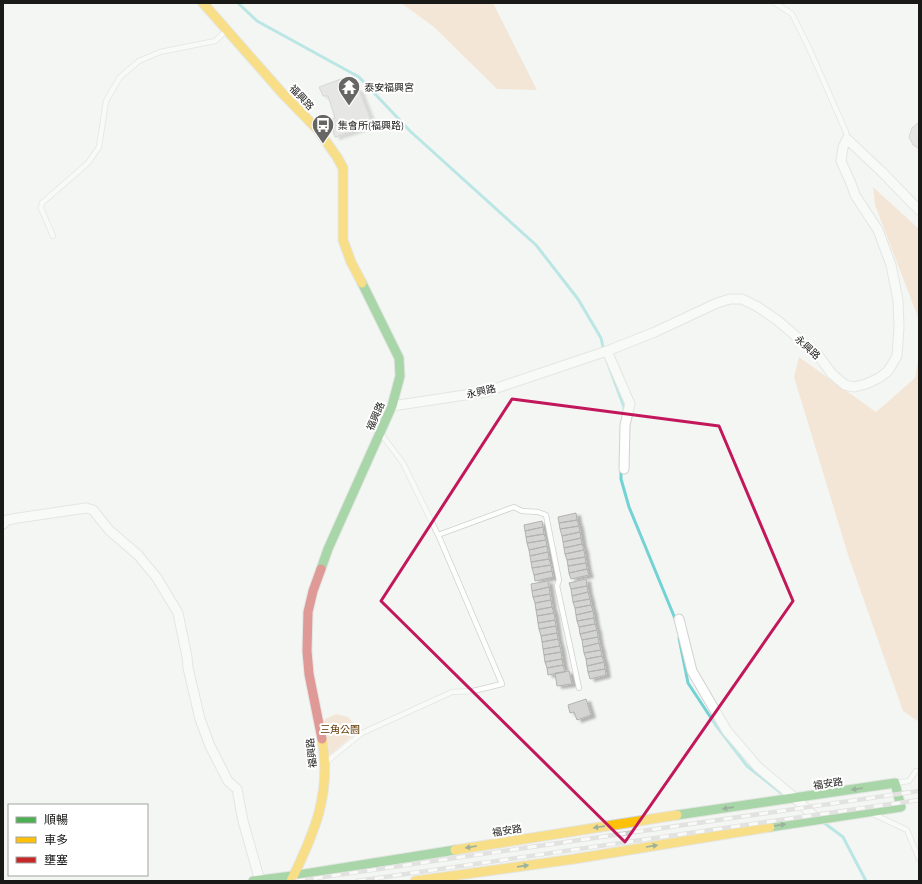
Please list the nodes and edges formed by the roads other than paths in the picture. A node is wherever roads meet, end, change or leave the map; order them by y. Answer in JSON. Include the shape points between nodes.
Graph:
{"nodes":[{"id":1,"x":203,"y":3,"type":"edge"},
{"id":2,"x":775,"y":3,"type":"edge"},
{"id":3,"x":228,"y":30,"type":"junction"},
{"id":4,"x":847,"y":139,"type":"junction"},
{"id":5,"x":919,"y":210,"type":"edge"},
{"id":6,"x":53,"y":236,"type":"dead end"},
{"id":7,"x":607,"y":351,"type":"junction"},
{"id":8,"x":392,"y":406,"type":"junction"},
{"id":9,"x":380,"y":433,"type":"junction"},
{"id":10,"x":624,"y":468,"type":"dead end"},
{"id":11,"x":3,"y":524,"type":"edge"},
{"id":12,"x":438,"y":535,"type":"junction"},
{"id":13,"x":679,"y":619,"type":"dead end"},
{"id":14,"x":579,"y":688,"type":"dead end"},
{"id":15,"x":324,"y":764,"type":"junction"},
{"id":16,"x":916,"y":772,"type":"dead end"},
{"id":17,"x":895,"y":784,"type":"junction"},
{"id":18,"x":796,"y":799,"type":"junction"},
{"id":19,"x":867,"y":812,"type":"junction"},
{"id":20,"x":818,"y":819,"type":"junction"},
{"id":21,"x":919,"y":858,"type":"edge"},
{"id":22,"x":292,"y":879,"type":"edge"},
{"id":23,"x":258,"y":881,"type":"edge"},
{"id":24,"x":415,"y":881,"type":"edge"}],
"edges":[{"from":1,"to":3,"type":"street","name":"福興路"},
{"from":2,"to":4,"type":"lane","via":[[792,14]]},
{"from":3,"to":6,"type":"lane","via":[[215,41],[160,52],[139,60],[120,77],[106,102],[99,147],[88,163],[42,203],[41,208]]},
{"from":3,"to":8,"type":"street","name":"福興路","via":[[318,130],[343,168],[344,240],[351,262],[399,358],[400,376]]},
{"from":4,"to":5,"type":"street"},
{"from":4,"to":7,"type":"street","name":"永興路","via":[[841,161],[855,195],[878,230],[898,300],[897,356],[888,371],[866,384],[854,387],[845,385],[832,374],[818,355],[777,320],[742,299],[717,302],[655,332]]},
{"from":7,"to":8,"type":"street","name":"永興路","via":[[485,392]]},
{"from":7,"to":10,"type":"street","via":[[630,404],[625,425]]},
{"from":8,"to":9,"type":"street","name":"福興路"},
{"from":9,"to":12,"type":"lane","via":[[403,463]]},
{"from":9,"to":15,"type":"street","name":"福興路","via":[[328,550],[308,612],[309,674]]},
{"from":11,"to":23,"type":"street","via":[[7,520],[18,518],[86,508],[93,510],[157,578],[178,613],[200,719],[213,753],[228,781],[237,789]]},
{"from":12,"to":14,"type":"lane","via":[[514,507],[522,511],[546,514],[559,580],[557,586]]},
{"from":12,"to":15,"type":"lane","via":[[502,684],[473,691],[452,692],[362,733]]},
{"from":13,"to":18,"type":"street","via":[[692,671],[727,731],[758,767]]},
{"from":15,"to":22,"type":"street","name":"福興路","via":[[323,792],[316,824]]},
{"from":16,"to":17,"type":"lane","via":[[909,781]]},
{"from":17,"to":18,"type":"street","name":"福安路","one_way":true},
{"from":17,"to":19,"type":"street","via":[[901,807]]},
{"from":18,"to":20,"type":"street"},
{"from":18,"to":22,"type":"street","name":"福安路","one_way":true,"via":[[577,830]]},
{"from":19,"to":20,"type":"street"},
{"from":19,"to":21,"type":"lane","via":[[907,830]]},
{"from":24,"to":20,"type":"street","one_way":true,"via":[[574,859]]},
{"from":22,"to":23,"type":"street","name":"福安路"}]}
